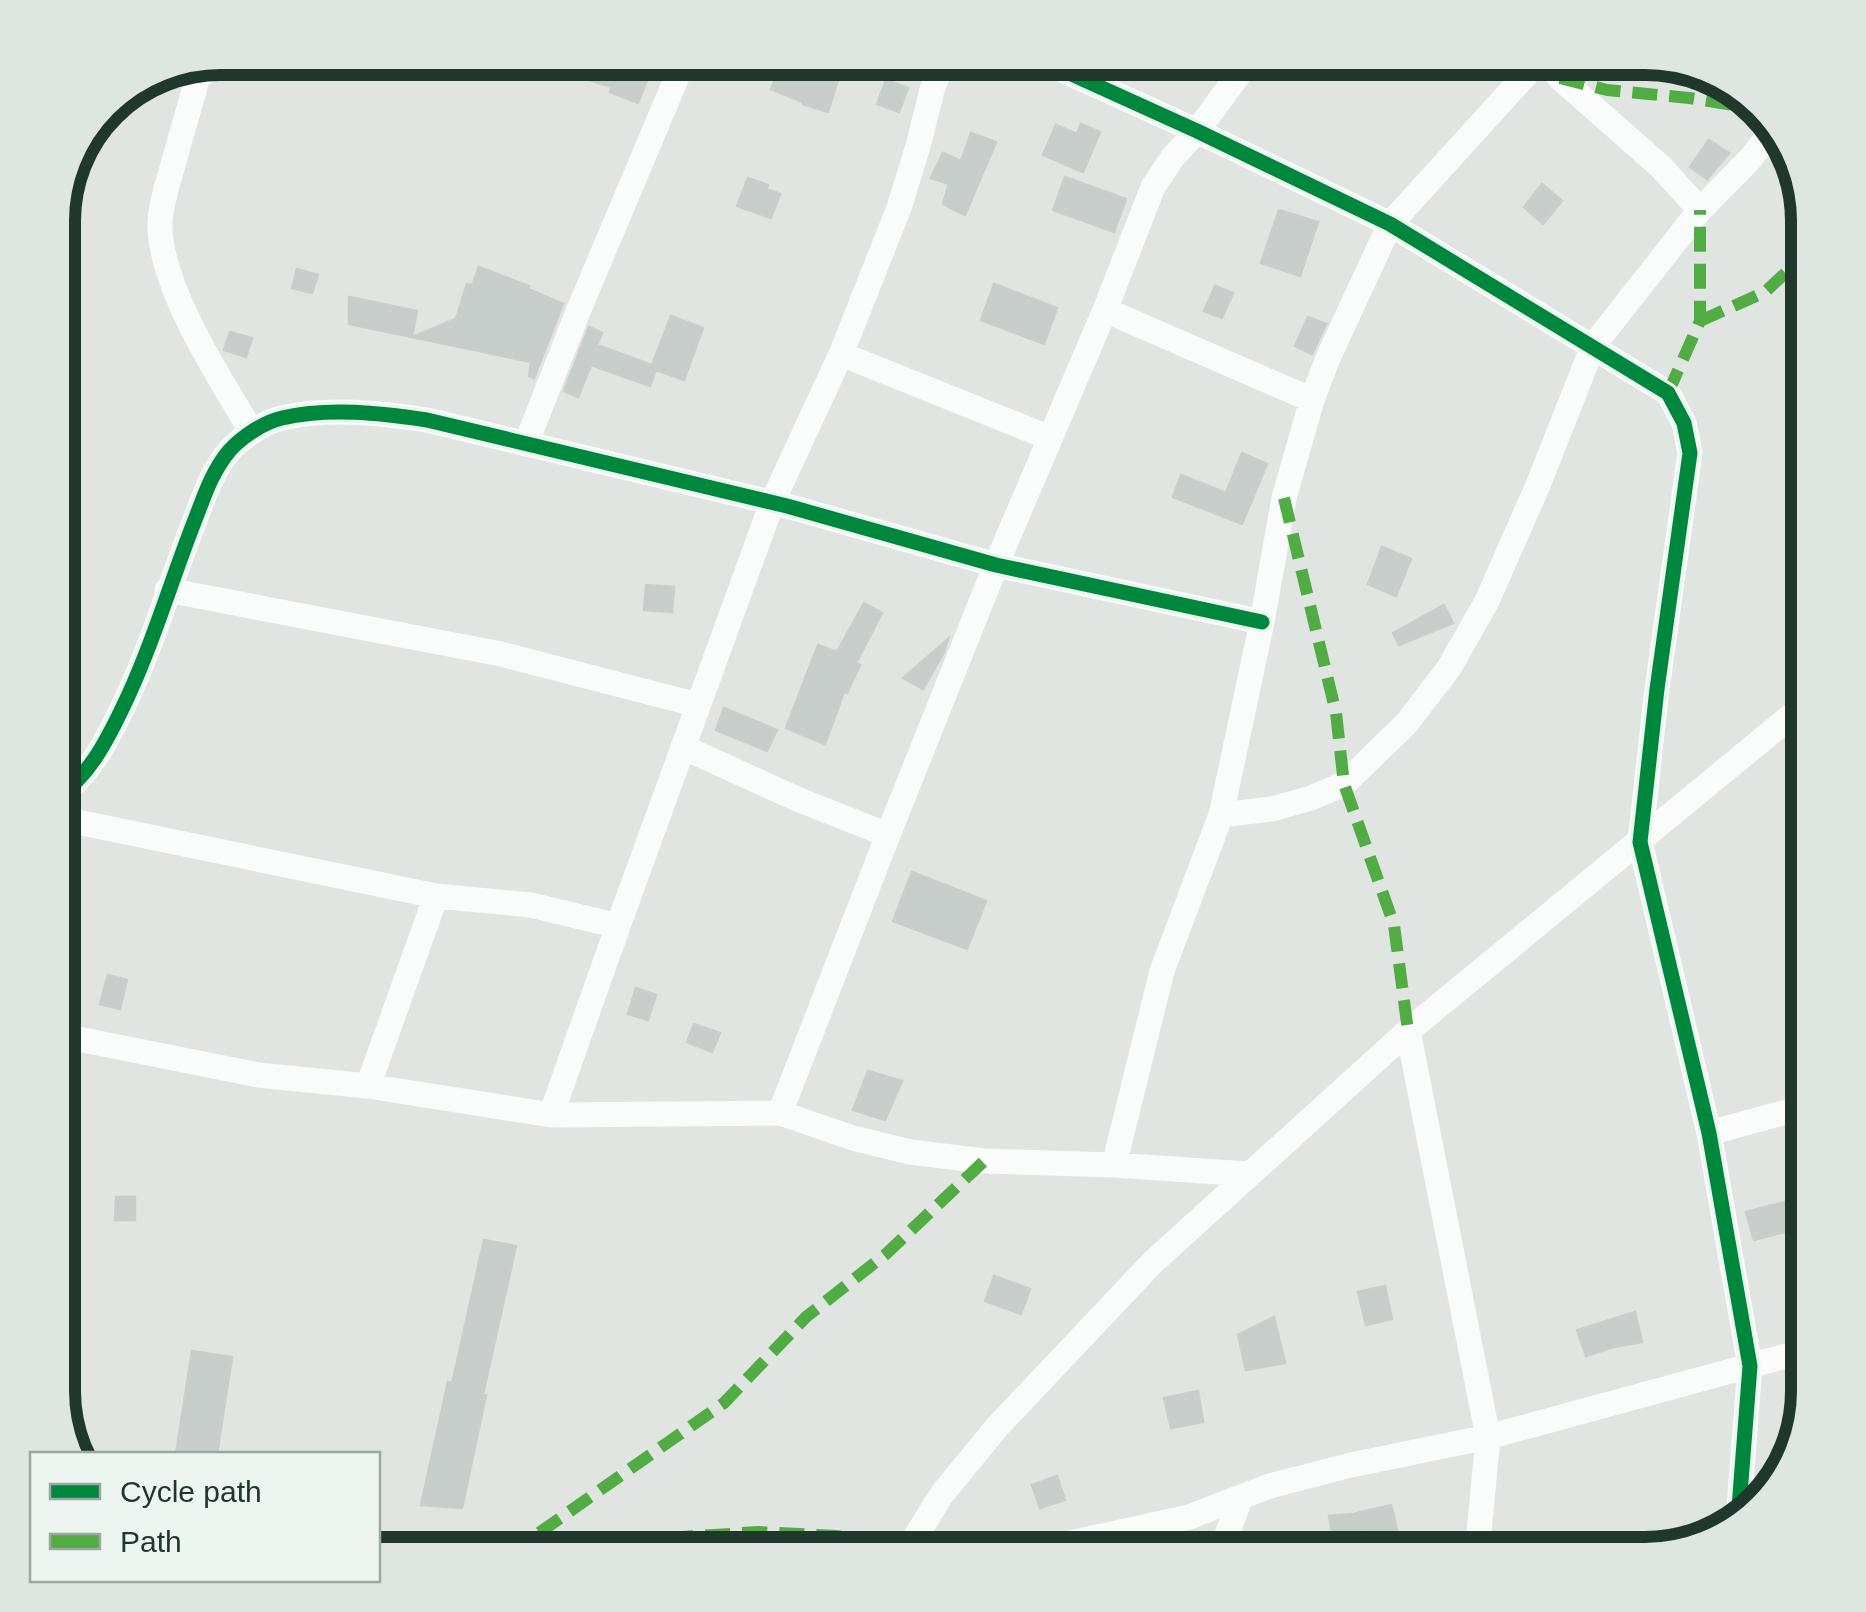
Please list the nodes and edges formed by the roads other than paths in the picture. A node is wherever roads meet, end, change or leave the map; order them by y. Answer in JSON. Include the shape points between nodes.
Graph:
{"nodes":[{"id":1,"x":678,"y":75,"type":"edge"},
{"id":2,"x":938,"y":75,"type":"edge"},
{"id":3,"x":1073,"y":75,"type":"edge"},
{"id":4,"x":1239,"y":75,"type":"edge"},
{"id":5,"x":1526,"y":75,"type":"edge"},
{"id":6,"x":1557,"y":75,"type":"edge"},
{"id":7,"x":198,"y":78,"type":"edge"},
{"id":8,"x":1197,"y":131,"type":"junction"},
{"id":9,"x":1765,"y":139,"type":"edge"},
{"id":10,"x":1700,"y":210,"type":"junction"},
{"id":11,"x":1390,"y":224,"type":"junction"},
{"id":12,"x":1105,"y":310,"type":"junction"},
{"id":13,"x":1593,"y":346,"type":"junction"},
{"id":14,"x":841,"y":354,"type":"junction"},
{"id":15,"x":1312,"y":400,"type":"junction"},
{"id":16,"x":252,"y":432,"type":"junction"},
{"id":17,"x":1050,"y":438,"type":"junction"},
{"id":18,"x":526,"y":444,"type":"junction"},
{"id":19,"x":772,"y":503,"type":"junction"},
{"id":20,"x":996,"y":564,"type":"junction"},
{"id":21,"x":168,"y":590,"type":"junction"},
{"id":22,"x":1262,"y":622,"type":"junction"},
{"id":23,"x":698,"y":705,"type":"junction"},
{"id":24,"x":1791,"y":716,"type":"edge"},
{"id":25,"x":683,"y":747,"type":"junction"},
{"id":26,"x":75,"y":782,"type":"edge"},
{"id":27,"x":1221,"y":814,"type":"junction"},
{"id":28,"x":75,"y":822,"type":"edge"},
{"id":29,"x":888,"y":835,"type":"junction"},
{"id":30,"x":1640,"y":842,"type":"junction"},
{"id":31,"x":436,"y":896,"type":"junction"},
{"id":32,"x":618,"y":926,"type":"junction"},
{"id":33,"x":1408,"y":1031,"type":"junction"},
{"id":34,"x":75,"y":1037,"type":"edge"},
{"id":35,"x":368,"y":1086,"type":"junction"},
{"id":36,"x":1791,"y":1111,"type":"edge"},
{"id":37,"x":780,"y":1113,"type":"junction"},
{"id":38,"x":552,"y":1115,"type":"junction"},
{"id":39,"x":1708,"y":1133,"type":"junction"},
{"id":40,"x":1114,"y":1165,"type":"junction"},
{"id":41,"x":1249,"y":1174,"type":"junction"},
{"id":42,"x":1791,"y":1355,"type":"edge"},
{"id":43,"x":1750,"y":1366,"type":"junction"},
{"id":44,"x":1488,"y":1437,"type":"junction"},
{"id":45,"x":1240,"y":1499,"type":"junction"},
{"id":46,"x":1739,"y":1502,"type":"edge"},
{"id":47,"x":915,"y":1537,"type":"edge"},
{"id":48,"x":1100,"y":1537,"type":"edge"},
{"id":49,"x":1226,"y":1537,"type":"edge"},
{"id":50,"x":1479,"y":1537,"type":"edge"}],
"edges":[{"from":1,"to":18,"type":"street"},
{"from":2,"to":14,"type":"street","via":[[899,208]]},
{"from":3,"to":8,"type":"street"},
{"from":4,"to":8,"type":"street"},
{"from":5,"to":11,"type":"street"},
{"from":6,"to":10,"type":"street"},
{"from":7,"to":16,"type":"street","via":[[160,224],[175,292]]},
{"from":8,"to":11,"type":"street"},
{"from":8,"to":12,"type":"street","via":[[1153,187]]},
{"from":9,"to":10,"type":"street"},
{"from":10,"to":13,"type":"street"},
{"from":11,"to":13,"type":"street"},
{"from":11,"to":15,"type":"street"},
{"from":12,"to":15,"type":"street"},
{"from":12,"to":17,"type":"street"},
{"from":13,"to":27,"type":"street","via":[[1487,601],[1450,668],[1406,724],[1344,784],[1272,809]]},
{"from":13,"to":30,"type":"street","via":[[1668,393],[1690,453]]},
{"from":14,"to":17,"type":"street"},
{"from":14,"to":19,"type":"street"},
{"from":15,"to":22,"type":"street","via":[[1284,498]]},
{"from":16,"to":18,"type":"street","via":[[279,419],[371,412]]},
{"from":16,"to":21,"type":"street","via":[[212,476]]},
{"from":17,"to":20,"type":"street"},
{"from":18,"to":19,"type":"street"},
{"from":19,"to":20,"type":"street"},
{"from":19,"to":23,"type":"street"},
{"from":20,"to":22,"type":"street"},
{"from":20,"to":29,"type":"street"},
{"from":21,"to":23,"type":"street","via":[[501,654]]},
{"from":21,"to":26,"type":"street","via":[[138,677],[112,730]]},
{"from":22,"to":27,"type":"street"},
{"from":23,"to":25,"type":"street"},
{"from":24,"to":30,"type":"street"},
{"from":25,"to":29,"type":"street"},
{"from":25,"to":32,"type":"street"},
{"from":27,"to":40,"type":"street","via":[[1162,971]]},
{"from":28,"to":31,"type":"street"},
{"from":29,"to":37,"type":"street"},
{"from":30,"to":33,"type":"street"},
{"from":30,"to":39,"type":"street"},
{"from":31,"to":32,"type":"street","via":[[531,905]]},
{"from":31,"to":35,"type":"street"},
{"from":32,"to":38,"type":"street"},
{"from":33,"to":41,"type":"street"},
{"from":33,"to":44,"type":"street"},
{"from":34,"to":35,"type":"street","via":[[258,1074]]},
{"from":35,"to":38,"type":"street"},
{"from":36,"to":39,"type":"street"},
{"from":37,"to":38,"type":"street"},
{"from":37,"to":40,"type":"street","via":[[910,1152],[984,1162]]},
{"from":39,"to":43,"type":"street"},
{"from":40,"to":41,"type":"street"},
{"from":41,"to":47,"type":"street","via":[[1153,1262],[997,1427]]},
{"from":42,"to":43,"type":"street"},
{"from":43,"to":44,"type":"street"},
{"from":43,"to":46,"type":"street"},
{"from":44,"to":45,"type":"street","via":[[1351,1465]]},
{"from":44,"to":50,"type":"street"},
{"from":45,"to":48,"type":"street"},
{"from":45,"to":49,"type":"street"}]}
